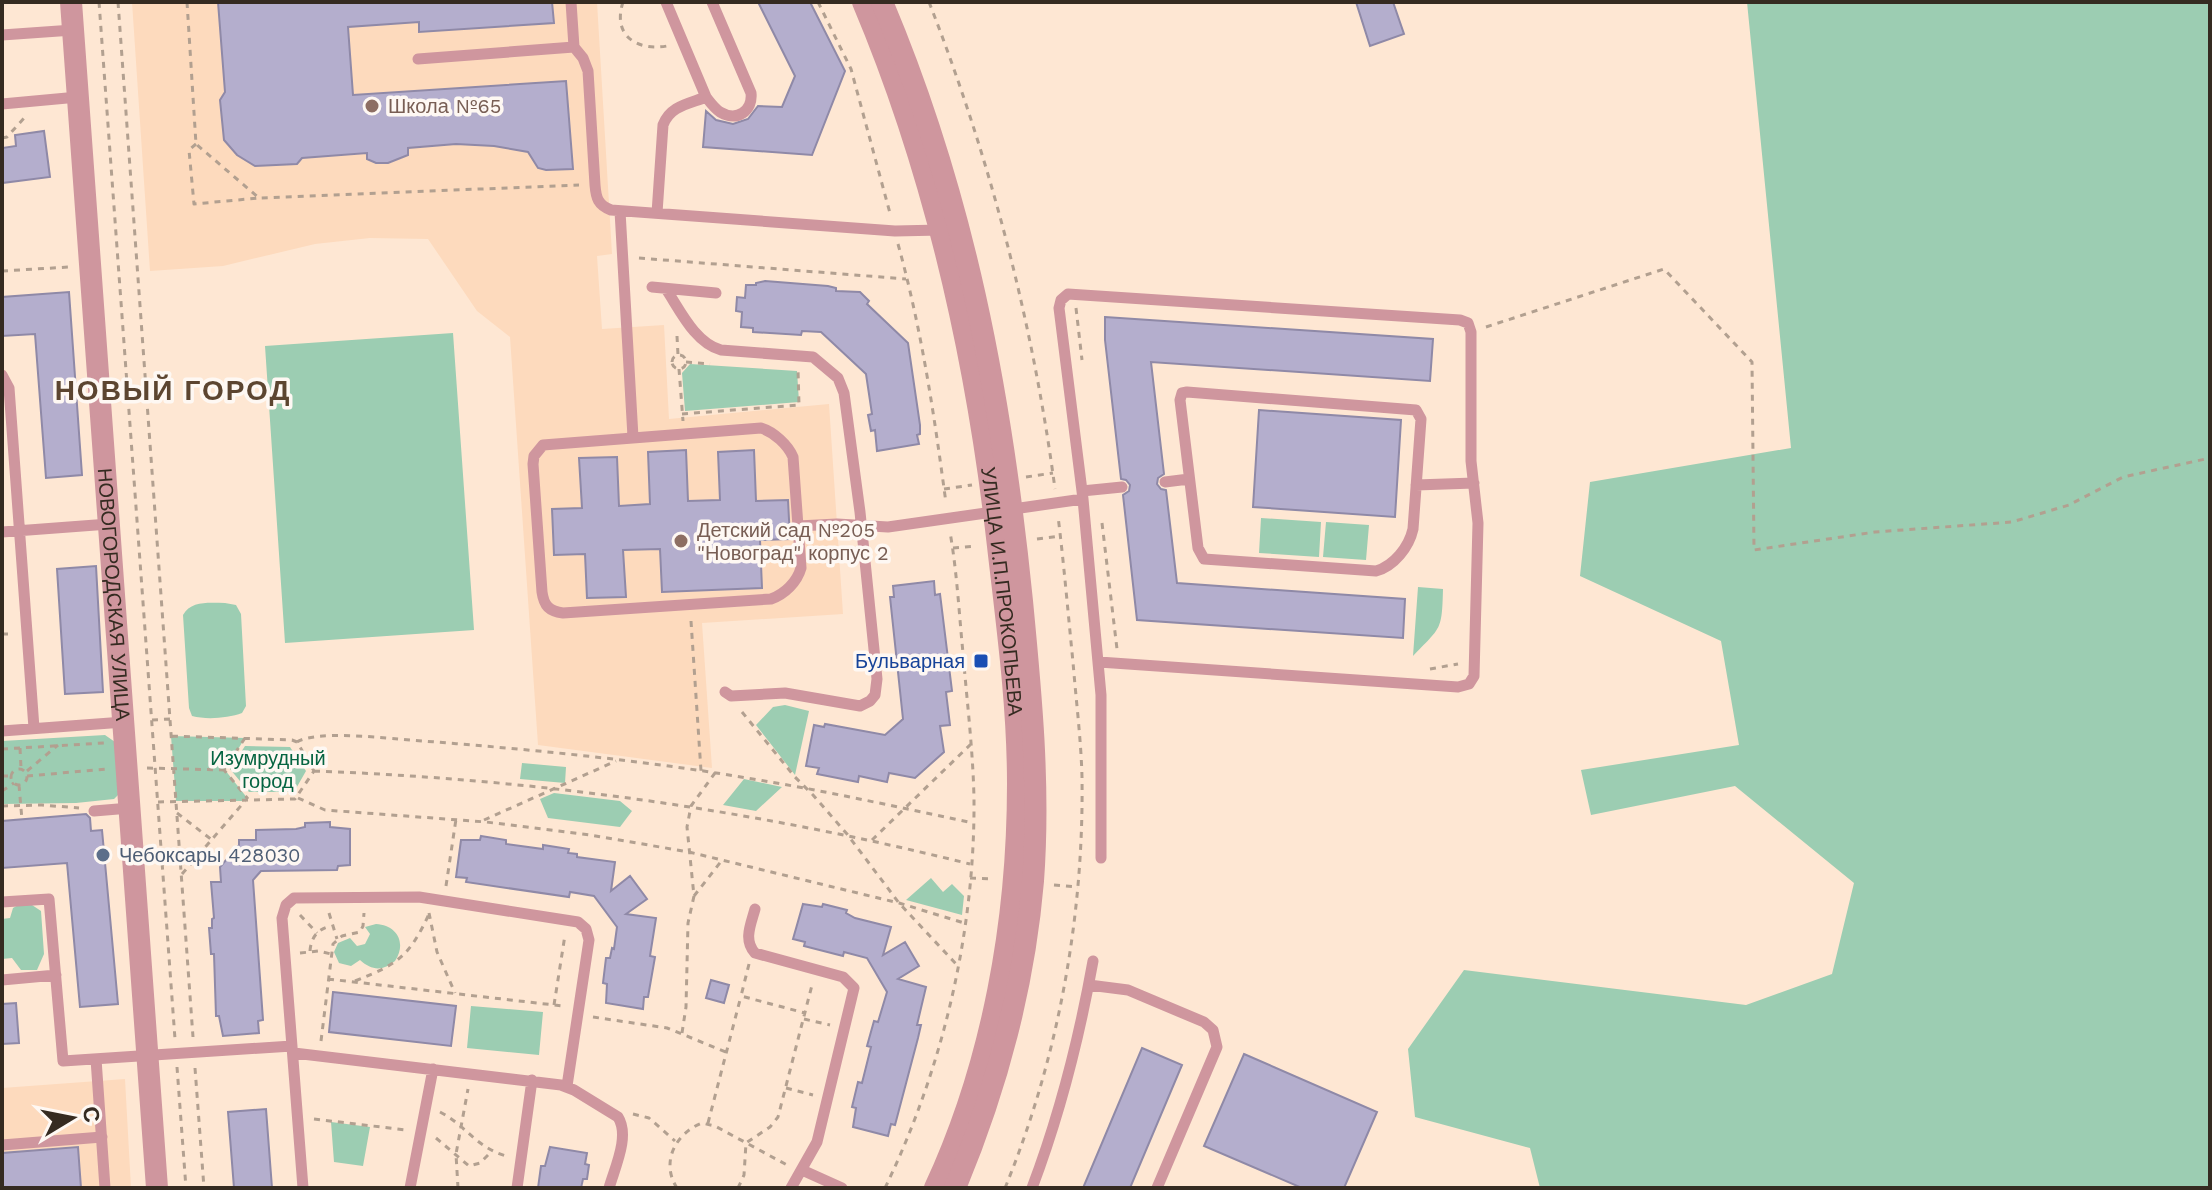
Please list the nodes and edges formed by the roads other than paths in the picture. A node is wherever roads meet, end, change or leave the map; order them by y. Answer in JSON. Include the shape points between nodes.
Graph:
{"nodes":[{"id":1,"x":71,"y":2,"type":"edge"},
{"id":2,"x":571,"y":2,"type":"edge"},
{"id":3,"x":666,"y":2,"type":"edge"},
{"id":4,"x":712,"y":2,"type":"edge"},
{"id":5,"x":863,"y":2,"type":"edge"},
{"id":6,"x":882,"y":2,"type":"edge"},
{"id":7,"x":73,"y":30,"type":"junction"},
{"id":8,"x":2,"y":35,"type":"edge"},
{"id":9,"x":574,"y":47,"type":"junction"},
{"id":10,"x":418,"y":59,"type":"dead end"},
{"id":11,"x":78,"y":97,"type":"junction"},
{"id":12,"x":706,"y":97,"type":"junction"},
{"id":13,"x":2,"y":104,"type":"edge"},
{"id":14,"x":620,"y":211,"type":"junction"},
{"id":15,"x":657,"y":213,"type":"junction"},
{"id":16,"x":950,"y":228,"type":"junction"},
{"id":17,"x":652,"y":287,"type":"dead end"},
{"id":18,"x":666,"y":289,"type":"junction"},
{"id":19,"x":716,"y":293,"type":"dead end"},
{"id":20,"x":2,"y":375,"type":"edge"},
{"id":21,"x":633,"y":437,"type":"junction"},
{"id":22,"x":1189,"y":479,"type":"junction"},
{"id":23,"x":1165,"y":482,"type":"dead end"},
{"id":24,"x":1474,"y":483,"type":"junction"},
{"id":25,"x":1416,"y":485,"type":"junction"},
{"id":26,"x":1122,"y":487,"type":"dead end"},
{"id":27,"x":1082,"y":495,"type":"junction"},
{"id":28,"x":1003,"y":512,"type":"junction"},
{"id":29,"x":109,"y":524,"type":"junction"},
{"id":30,"x":798,"y":526,"type":"junction"},
{"id":31,"x":861,"y":526,"type":"junction"},
{"id":32,"x":20,"y":530,"type":"junction"},
{"id":33,"x":2,"y":532,"type":"edge"},
{"id":34,"x":1099,"y":662,"type":"junction"},
{"id":35,"x":728,"y":694,"type":"road end"},
{"id":36,"x":34,"y":728,"type":"junction"},
{"id":37,"x":2,"y":731,"type":"edge"},
{"id":38,"x":120,"y":732,"type":"junction"},
{"id":39,"x":130,"y":808,"type":"junction"},
{"id":40,"x":94,"y":811,"type":"road end"},
{"id":41,"x":1101,"y":858,"type":"dead end"},
{"id":42,"x":2,"y":902,"type":"edge"},
{"id":43,"x":755,"y":909,"type":"dead end"},
{"id":44,"x":1093,"y":961,"type":"dead end"},
{"id":45,"x":56,"y":975,"type":"junction"},
{"id":46,"x":2,"y":980,"type":"edge"},
{"id":47,"x":1089,"y":985,"type":"junction"},
{"id":48,"x":293,"y":1050,"type":"junction"},
{"id":49,"x":146,"y":1056,"type":"junction"},
{"id":50,"x":96,"y":1059,"type":"junction"},
{"id":51,"x":433,"y":1069,"type":"junction"},
{"id":52,"x":532,"y":1080,"type":"junction"},
{"id":53,"x":567,"y":1086,"type":"junction"},
{"id":54,"x":102,"y":1137,"type":"junction"},
{"id":55,"x":2,"y":1145,"type":"edge"},
{"id":56,"x":802,"y":1171,"type":"junction"},
{"id":57,"x":105,"y":1188,"type":"edge"},
{"id":58,"x":157,"y":1188,"type":"edge"},
{"id":59,"x":303,"y":1188,"type":"edge"},
{"id":60,"x":410,"y":1188,"type":"edge"},
{"id":61,"x":517,"y":1188,"type":"edge"},
{"id":62,"x":609,"y":1188,"type":"edge"},
{"id":63,"x":791,"y":1188,"type":"edge"},
{"id":64,"x":842,"y":1188,"type":"edge"},
{"id":65,"x":935,"y":1188,"type":"edge"},
{"id":66,"x":955,"y":1188,"type":"edge"},
{"id":67,"x":1032,"y":1188,"type":"edge"},
{"id":68,"x":1157,"y":1188,"type":"edge"}],
"edges":[{"from":1,"to":7,"type":"street","name":"НОВОГОРОДСКАЯ УЛИЦА"},
{"from":2,"to":9,"type":"lane"},
{"from":3,"to":12,"type":"lane"},
{"from":4,"to":12,"type":"lane","via":[[752,103],[742,114],[728,116]]},
{"from":5,"to":16,"type":"street","name":"УЛИЦА И.П.ПРОКОПЬЕВА"},
{"from":6,"to":16,"type":"street","name":"УЛИЦА И.П.ПРОКОПЬЕВА","via":[[932,136]]},
{"from":7,"to":8,"type":"lane"},
{"from":7,"to":11,"type":"street","name":"НОВОГОРОДСКАЯ УЛИЦА"},
{"from":9,"to":10,"type":"lane"},
{"from":9,"to":14,"type":"lane","via":[[588,71],[596,199],[601,206]]},
{"from":11,"to":13,"type":"lane"},
{"from":11,"to":29,"type":"street","name":"НОВОГОРОДСКАЯ УЛИЦА"},
{"from":12,"to":15,"type":"lane","via":[[666,115]]},
{"from":14,"to":15,"type":"lane"},
{"from":14,"to":21,"type":"lane"},
{"from":15,"to":16,"type":"lane","via":[[895,231]]},
{"from":16,"to":28,"type":"street","name":"УЛИЦА И.П.ПРОКОПЬЕВА","via":[[959,306]]},
{"from":17,"to":18,"type":"lane"},
{"from":18,"to":19,"type":"lane"},
{"from":18,"to":31,"type":"lane","via":[[710,346],[810,356],[838,378]]},
{"from":20,"to":32,"type":"lane","via":[[9,388]]},
{"from":21,"to":30,"type":"lane","via":[[767,430],[793,457]]},
{"from":21,"to":30,"type":"lane","via":[[550,443],[534,456],[548,609],[563,613],[779,597],[801,568]]},
{"from":22,"to":23,"type":"lane"},
{"from":22,"to":25,"type":"lane","via":[[1204,559],[1372,571],[1388,566],[1411,539]]},
{"from":22,"to":25,"type":"lane","via":[[1180,397],[1187,392],[1416,410],[1421,419]]},
{"from":24,"to":25,"type":"lane"},
{"from":24,"to":27,"type":"lane","via":[[1468,323],[1068,294],[1059,308]]},
{"from":24,"to":34,"type":"lane","via":[[1474,676],[1464,686]]},
{"from":26,"to":27,"type":"lane"},
{"from":27,"to":28,"type":"lane"},
{"from":27,"to":34,"type":"lane"},
{"from":28,"to":31,"type":"lane","via":[[883,528]]},
{"from":28,"to":65,"type":"street","name":"УЛИЦА И.П.ПРОКОПЬЕВА","via":[[1018,782],[1015,881],[976,1082]]},
{"from":28,"to":66,"type":"street","name":"УЛИЦА И.П.ПРОКОПЬЕВА","via":[[1033,716],[1033,883],[1007,1038]]},
{"from":29,"to":32,"type":"lane"},
{"from":29,"to":38,"type":"street","name":"НОВОГОРОДСКАЯ УЛИЦА"},
{"from":30,"to":31,"type":"lane"},
{"from":31,"to":35,"type":"lane","via":[[875,695],[852,706],[785,693]]},
{"from":32,"to":33,"type":"lane"},
{"from":32,"to":36,"type":"lane"},
{"from":34,"to":41,"type":"lane"},
{"from":36,"to":37,"type":"lane"},
{"from":36,"to":38,"type":"lane"},
{"from":38,"to":39,"type":"street","name":"НОВОГОРОДСКАЯ УЛИЦА"},
{"from":39,"to":40,"type":"lane"},
{"from":39,"to":49,"type":"street","name":"НОВОГОРОДСКАЯ УЛИЦА"},
{"from":42,"to":45,"type":"lane","via":[[49,899]]},
{"from":43,"to":56,"type":"lane","via":[[748,938],[752,951],[852,983],[854,996],[817,1142]]},
{"from":44,"to":47,"type":"lane"},
{"from":45,"to":46,"type":"lane"},
{"from":45,"to":50,"type":"lane","via":[[63,1061]]},
{"from":47,"to":67,"type":"lane","via":[[1063,1101]]},
{"from":47,"to":68,"type":"lane","via":[[1128,990],[1204,1022],[1216,1036],[1217,1047]]},
{"from":48,"to":49,"type":"lane"},
{"from":48,"to":51,"type":"lane"},
{"from":48,"to":53,"type":"lane","via":[[282,918],[287,902],[299,897],[419,897],[583,925],[589,940]]},
{"from":48,"to":59,"type":"lane"},
{"from":49,"to":50,"type":"lane"},
{"from":49,"to":58,"type":"street","name":"НОВОГОРОДСКАЯ УЛИЦА"},
{"from":50,"to":54,"type":"lane"},
{"from":51,"to":52,"type":"lane"},
{"from":51,"to":60,"type":"lane"},
{"from":52,"to":53,"type":"lane"},
{"from":52,"to":61,"type":"lane"},
{"from":53,"to":62,"type":"lane","via":[[618,1117],[623,1133]]},
{"from":54,"to":55,"type":"lane"},
{"from":54,"to":57,"type":"lane"},
{"from":56,"to":63,"type":"lane"},
{"from":56,"to":64,"type":"lane"}]}
